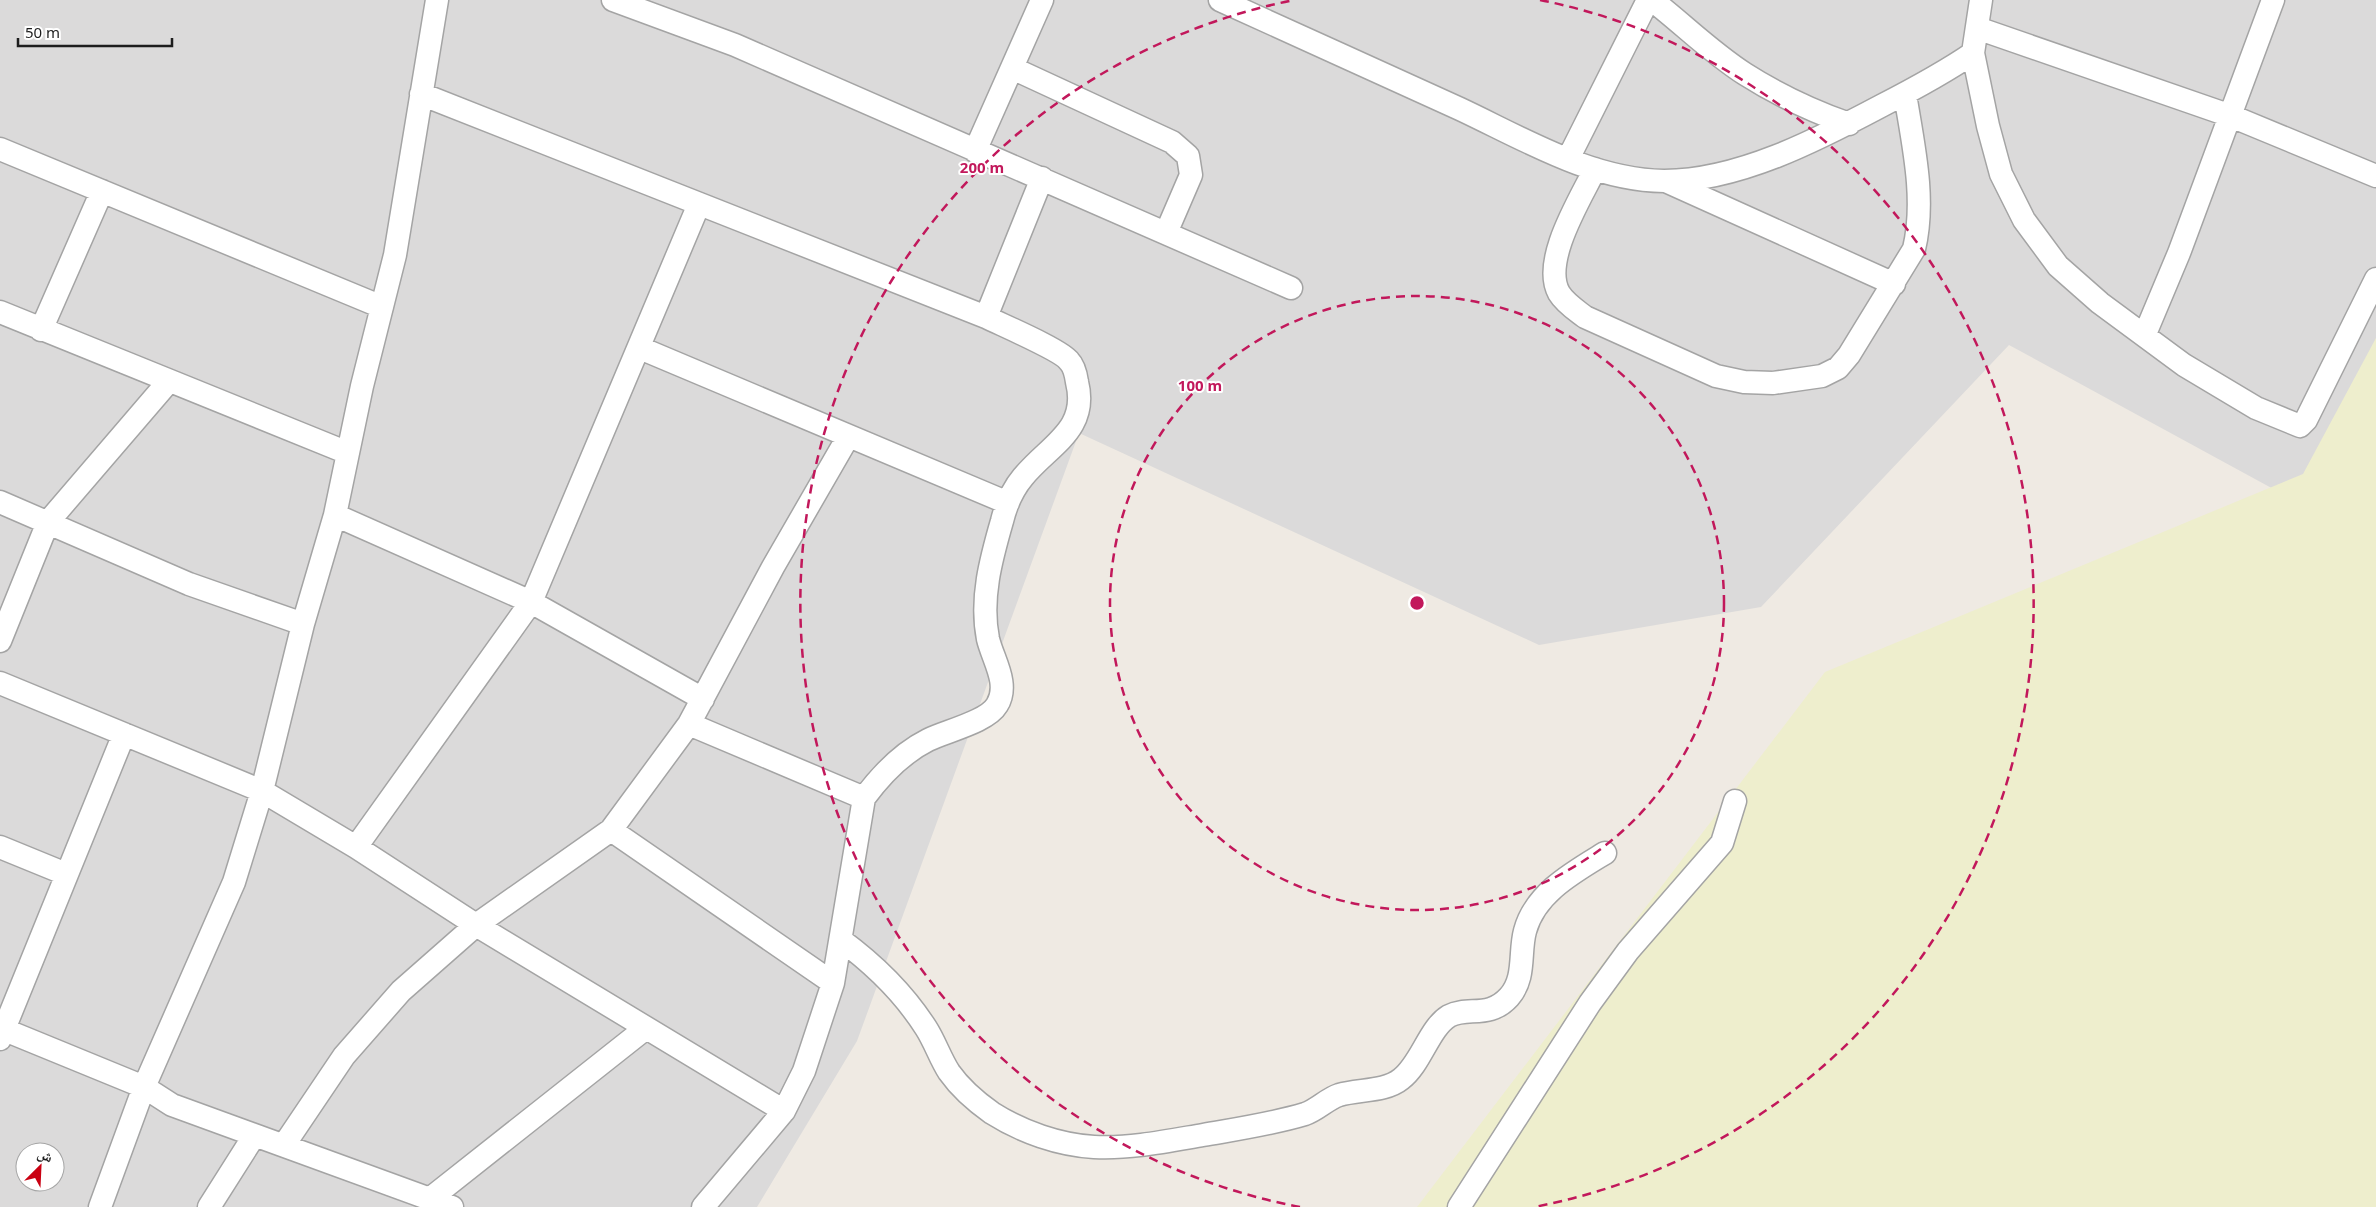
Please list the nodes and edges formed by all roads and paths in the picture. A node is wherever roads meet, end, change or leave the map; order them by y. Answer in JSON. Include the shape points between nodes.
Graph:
{"nodes":[{"id":1,"x":437,"y":0,"type":"edge"},
{"id":2,"x":613,"y":0,"type":"edge"},
{"id":3,"x":1042,"y":0,"type":"edge"},
{"id":4,"x":1220,"y":0,"type":"edge"},
{"id":5,"x":1648,"y":0,"type":"edge"},
{"id":6,"x":1652,"y":0,"type":"edge"},
{"id":7,"x":1981,"y":0,"type":"edge"},
{"id":8,"x":2274,"y":0,"type":"edge"},
{"id":9,"x":1977,"y":28,"type":"junction"},
{"id":10,"x":1973,"y":53,"type":"junction"},
{"id":11,"x":1012,"y":68,"type":"junction"},
{"id":12,"x":421,"y":94,"type":"junction"},
{"id":13,"x":1905,"y":94,"type":"junction"},
{"id":14,"x":2231,"y":116,"type":"junction"},
{"id":15,"x":1848,"y":124,"type":"junction"},
{"id":16,"x":0,"y":149,"type":"edge"},
{"id":17,"x":975,"y":151,"type":"junction"},
{"id":18,"x":1568,"y":159,"type":"junction"},
{"id":19,"x":1595,"y":169,"type":"junction"},
{"id":20,"x":2376,"y":176,"type":"edge"},
{"id":21,"x":1042,"y":178,"type":"junction"},
{"id":22,"x":1665,"y":181,"type":"junction"},
{"id":23,"x":102,"y":191,"type":"junction"},
{"id":24,"x":699,"y":204,"type":"junction"},
{"id":25,"x":1166,"y":233,"type":"junction"},
{"id":26,"x":2376,"y":279,"type":"edge"},
{"id":27,"x":1894,"y":284,"type":"junction"},
{"id":28,"x":1291,"y":288,"type":"dead end"},
{"id":29,"x":382,"y":307,"type":"junction"},
{"id":30,"x":0,"y":312,"type":"edge"},
{"id":31,"x":986,"y":317,"type":"junction"},
{"id":32,"x":42,"y":330,"type":"junction"},
{"id":33,"x":2145,"y":334,"type":"junction"},
{"id":34,"x":640,"y":348,"type":"junction"},
{"id":35,"x":169,"y":381,"type":"junction"},
{"id":36,"x":848,"y":437,"type":"junction"},
{"id":37,"x":348,"y":453,"type":"junction"},
{"id":38,"x":0,"y":502,"type":"edge"},
{"id":39,"x":1008,"y":502,"type":"junction"},
{"id":40,"x":335,"y":515,"type":"junction"},
{"id":41,"x":48,"y":522,"type":"junction"},
{"id":42,"x":531,"y":602,"type":"junction"},
{"id":43,"x":303,"y":624,"type":"junction"},
{"id":44,"x":0,"y":641,"type":"edge"},
{"id":45,"x":0,"y":684,"type":"edge"},
{"id":46,"x":703,"y":699,"type":"junction"},
{"id":47,"x":689,"y":724,"type":"junction"},
{"id":48,"x":124,"y":734,"type":"junction"},
{"id":49,"x":262,"y":791,"type":"junction"},
{"id":50,"x":864,"y":798,"type":"junction"},
{"id":51,"x":1734,"y":801,"type":"dead end"},
{"id":52,"x":611,"y":830,"type":"junction"},
{"id":53,"x":0,"y":847,"type":"edge"},
{"id":54,"x":356,"y":847,"type":"junction"},
{"id":55,"x":1605,"y":853,"type":"dead end"},
{"id":56,"x":66,"y":874,"type":"junction"},
{"id":57,"x":476,"y":925,"type":"junction"},
{"id":58,"x":841,"y":940,"type":"junction"},
{"id":59,"x":833,"y":983,"type":"junction"},
{"id":60,"x":646,"y":1028,"type":"junction"},
{"id":61,"x":1,"y":1032,"type":"edge"},
{"id":62,"x":144,"y":1088,"type":"junction"},
{"id":63,"x":784,"y":1110,"type":"junction"},
{"id":64,"x":254,"y":1136,"type":"junction"},
{"id":65,"x":284,"y":1145,"type":"junction"},
{"id":66,"x":431,"y":1198,"type":"junction"},
{"id":67,"x":100,"y":1207,"type":"edge"},
{"id":68,"x":209,"y":1207,"type":"edge"},
{"id":69,"x":452,"y":1207,"type":"edge"},
{"id":70,"x":703,"y":1207,"type":"edge"},
{"id":71,"x":1458,"y":1207,"type":"edge"}],
"edges":[{"from":1,"to":12,"type":"street"},
{"from":2,"to":17,"type":"street","via":[[735,45]]},
{"from":3,"to":11,"type":"street"},
{"from":4,"to":18,"type":"street"},
{"from":5,"to":18,"type":"street"},
{"from":6,"to":15,"type":"street","via":[[1743,73],[1779,95]]},
{"from":7,"to":9,"type":"street"},
{"from":8,"to":14,"type":"street"},
{"from":9,"to":10,"type":"street"},
{"from":9,"to":14,"type":"street"},
{"from":10,"to":13,"type":"street"},
{"from":10,"to":33,"type":"street","via":[[2001,174],[2024,220],[2058,266],[2100,303]]},
{"from":11,"to":17,"type":"street"},
{"from":11,"to":25,"type":"street","via":[[1172,142],[1188,156],[1191,175]]},
{"from":12,"to":24,"type":"street"},
{"from":12,"to":29,"type":"street","via":[[395,255]]},
{"from":13,"to":15,"type":"street"},
{"from":13,"to":27,"type":"street","via":[[1915,163],[1918,232],[1914,250]]},
{"from":14,"to":20,"type":"street"},
{"from":14,"to":33,"type":"street"},
{"from":15,"to":22,"type":"street","via":[[1728,171]]},
{"from":16,"to":23,"type":"street"},
{"from":17,"to":21,"type":"street"},
{"from":18,"to":19,"type":"street"},
{"from":19,"to":22,"type":"street"},
{"from":19,"to":27,"type":"street","via":[[1559,249],[1555,279],[1559,292],[1585,317],[1716,376],[1744,382],[1773,383],[1822,376],[1838,368]]},
{"from":21,"to":25,"type":"street"},
{"from":21,"to":31,"type":"street"},
{"from":22,"to":27,"type":"street"},
{"from":23,"to":29,"type":"street"},
{"from":23,"to":32,"type":"street"},
{"from":24,"to":31,"type":"street"},
{"from":24,"to":34,"type":"street"},
{"from":25,"to":28,"type":"street"},
{"from":26,"to":33,"type":"street","via":[[2306,420],[2300,426],[2256,408],[2184,366]]},
{"from":29,"to":37,"type":"street"},
{"from":30,"to":32,"type":"street"},
{"from":31,"to":39,"type":"street","via":[[1062,354],[1069,360],[1080,396],[1080,409],[1064,436],[1023,477]]},
{"from":32,"to":35,"type":"street"},
{"from":34,"to":36,"type":"street"},
{"from":34,"to":42,"type":"street"},
{"from":35,"to":37,"type":"street"},
{"from":35,"to":41,"type":"street"},
{"from":36,"to":39,"type":"street"},
{"from":36,"to":46,"type":"street","via":[[773,567]]},
{"from":37,"to":40,"type":"street"},
{"from":38,"to":41,"type":"street"},
{"from":39,"to":50,"type":"street","via":[[994,550],[984,606],[988,640],[1001,679],[997,705],[986,716],[926,741],[879,778]]},
{"from":40,"to":42,"type":"street"},
{"from":40,"to":43,"type":"street"},
{"from":41,"to":43,"type":"street","via":[[190,584]]},
{"from":41,"to":44,"type":"street"},
{"from":42,"to":46,"type":"street"},
{"from":42,"to":54,"type":"street"},
{"from":43,"to":49,"type":"street"},
{"from":45,"to":48,"type":"street"},
{"from":46,"to":47,"type":"street"},
{"from":47,"to":50,"type":"street"},
{"from":47,"to":52,"type":"street"},
{"from":48,"to":49,"type":"street"},
{"from":48,"to":56,"type":"street"},
{"from":49,"to":54,"type":"street"},
{"from":49,"to":62,"type":"street","via":[[234,882]]},
{"from":50,"to":58,"type":"street"},
{"from":51,"to":71,"type":"street","via":[[1722,843],[1628,951]]},
{"from":52,"to":57,"type":"street"},
{"from":52,"to":59,"type":"street"},
{"from":53,"to":56,"type":"street"},
{"from":54,"to":57,"type":"street"},
{"from":55,"to":58,"type":"street","via":[[1565,877],[1534,909],[1525,931],[1521,973],[1509,997],[1487,1012],[1450,1016],[1436,1030],[1401,1080],[1382,1088],[1347,1092],[1328,1099],[1308,1113],[1155,1143],[1094,1147],[1036,1136],[994,1114],[968,1096],[949,1071],[928,1030],[898,989]]},
{"from":56,"to":61,"type":"street"},
{"from":57,"to":60,"type":"street"},
{"from":57,"to":65,"type":"street","via":[[401,991],[350,1048]]},
{"from":58,"to":59,"type":"street"},
{"from":59,"to":63,"type":"street","via":[[804,1071]]},
{"from":60,"to":63,"type":"street"},
{"from":60,"to":66,"type":"street"},
{"from":61,"to":62,"type":"street"},
{"from":62,"to":64,"type":"street","via":[[172,1105]]},
{"from":62,"to":67,"type":"street"},
{"from":63,"to":70,"type":"street"},
{"from":64,"to":65,"type":"street"},
{"from":64,"to":68,"type":"street"},
{"from":65,"to":66,"type":"street"},
{"from":66,"to":69,"type":"street"}]}
